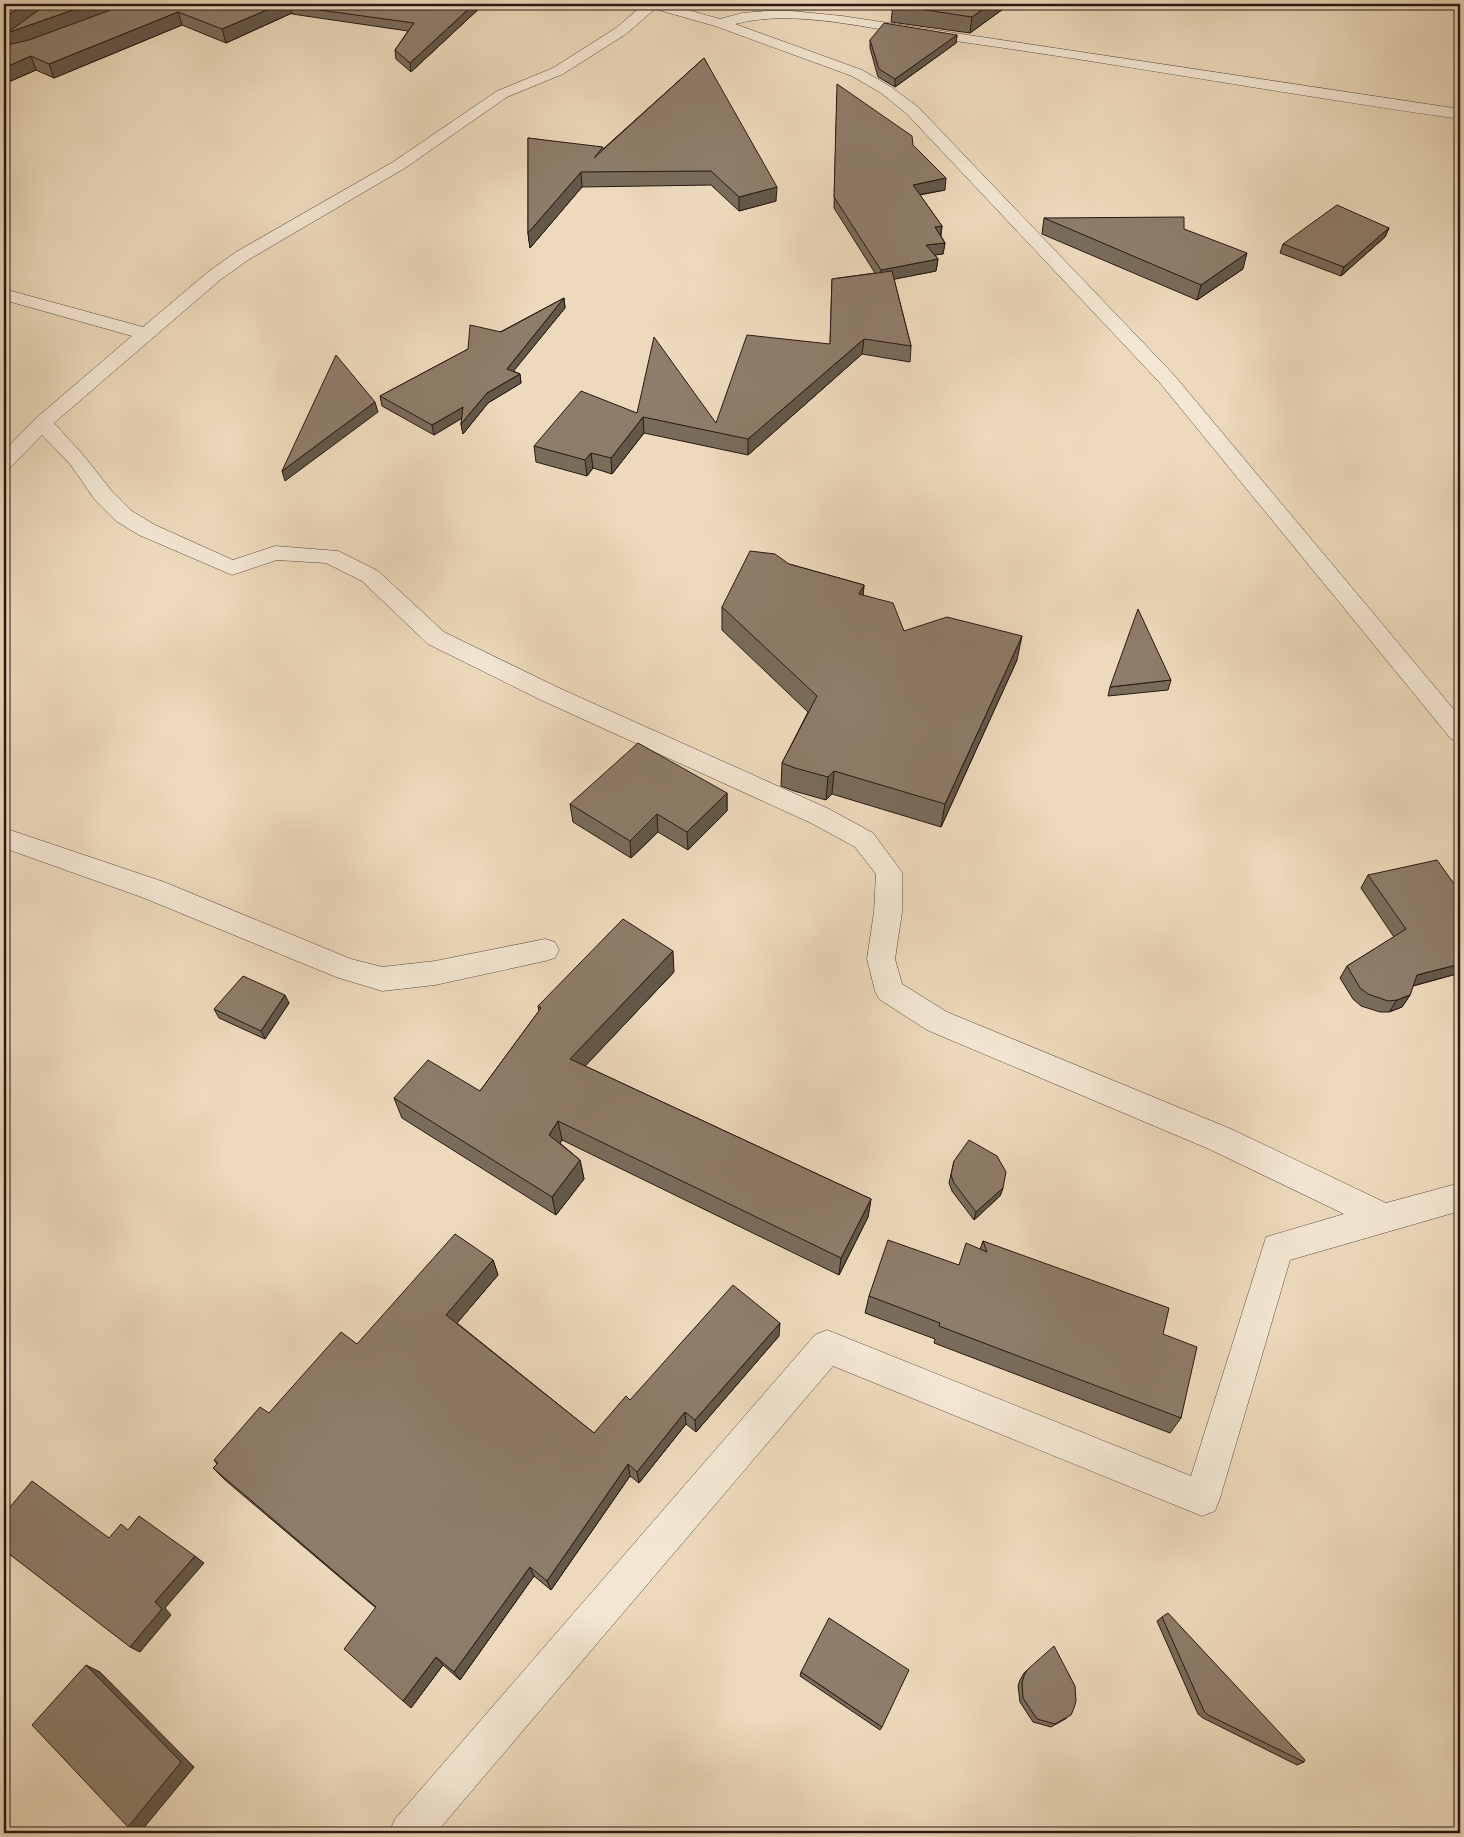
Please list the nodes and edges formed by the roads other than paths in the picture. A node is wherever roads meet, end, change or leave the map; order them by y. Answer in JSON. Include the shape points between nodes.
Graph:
{"nodes":[{"id":1,"x":60,"y":4,"type":"edge"},
{"id":2,"x":652,"y":4,"type":"edge"},
{"id":3,"x":720,"y":23,"type":"junction"},
{"id":4,"x":4,"y":44,"type":"edge"},
{"id":5,"x":20,"y":51,"type":"edge"},
{"id":6,"x":4,"y":55,"type":"edge"},
{"id":7,"x":1460,"y":114,"type":"edge"},
{"id":8,"x":4,"y":294,"type":"edge"},
{"id":9,"x":145,"y":334,"type":"junction"},
{"id":10,"x":42,"y":423,"type":"junction"},
{"id":11,"x":4,"y":462,"type":"edge"},
{"id":12,"x":1460,"y":733,"type":"edge"},
{"id":13,"x":4,"y":838,"type":"edge"},
{"id":14,"x":545,"y":950,"type":"dead end"},
{"id":15,"x":1460,"y":1197,"type":"edge"},
{"id":16,"x":1384,"y":1218,"type":"junction"},
{"id":17,"x":409,"y":1833,"type":"edge"}],
"edges":[{"from":1,"to":4,"type":"street"},
{"from":2,"to":3,"type":"street"},
{"from":2,"to":9,"type":"street","via":[[621,31],[558,71],[502,94],[399,165],[242,256]]},
{"from":3,"to":7,"type":"street","via":[[753,15],[804,16],[1004,42]]},
{"from":3,"to":12,"type":"street","via":[[857,72],[912,110],[1167,379]]},
{"from":5,"to":6,"type":"street"},
{"from":8,"to":9,"type":"street"},
{"from":9,"to":10,"type":"street"},
{"from":10,"to":11,"type":"street"},
{"from":10,"to":16,"type":"street","via":[[77,460],[103,496],[118,511],[147,530],[232,568],[275,553],[330,556],[370,576],[436,638],[550,694],[820,816],[864,840],[889,872],[888,912],[881,959],[889,991],[937,1021],[1220,1139]]},
{"from":13,"to":14,"type":"street","via":[[154,890],[346,969],[382,979],[435,973]]},
{"from":15,"to":16,"type":"street"},
{"from":16,"to":17,"type":"street","via":[[1277,1248],[1202,1498],[827,1347]]}]}
